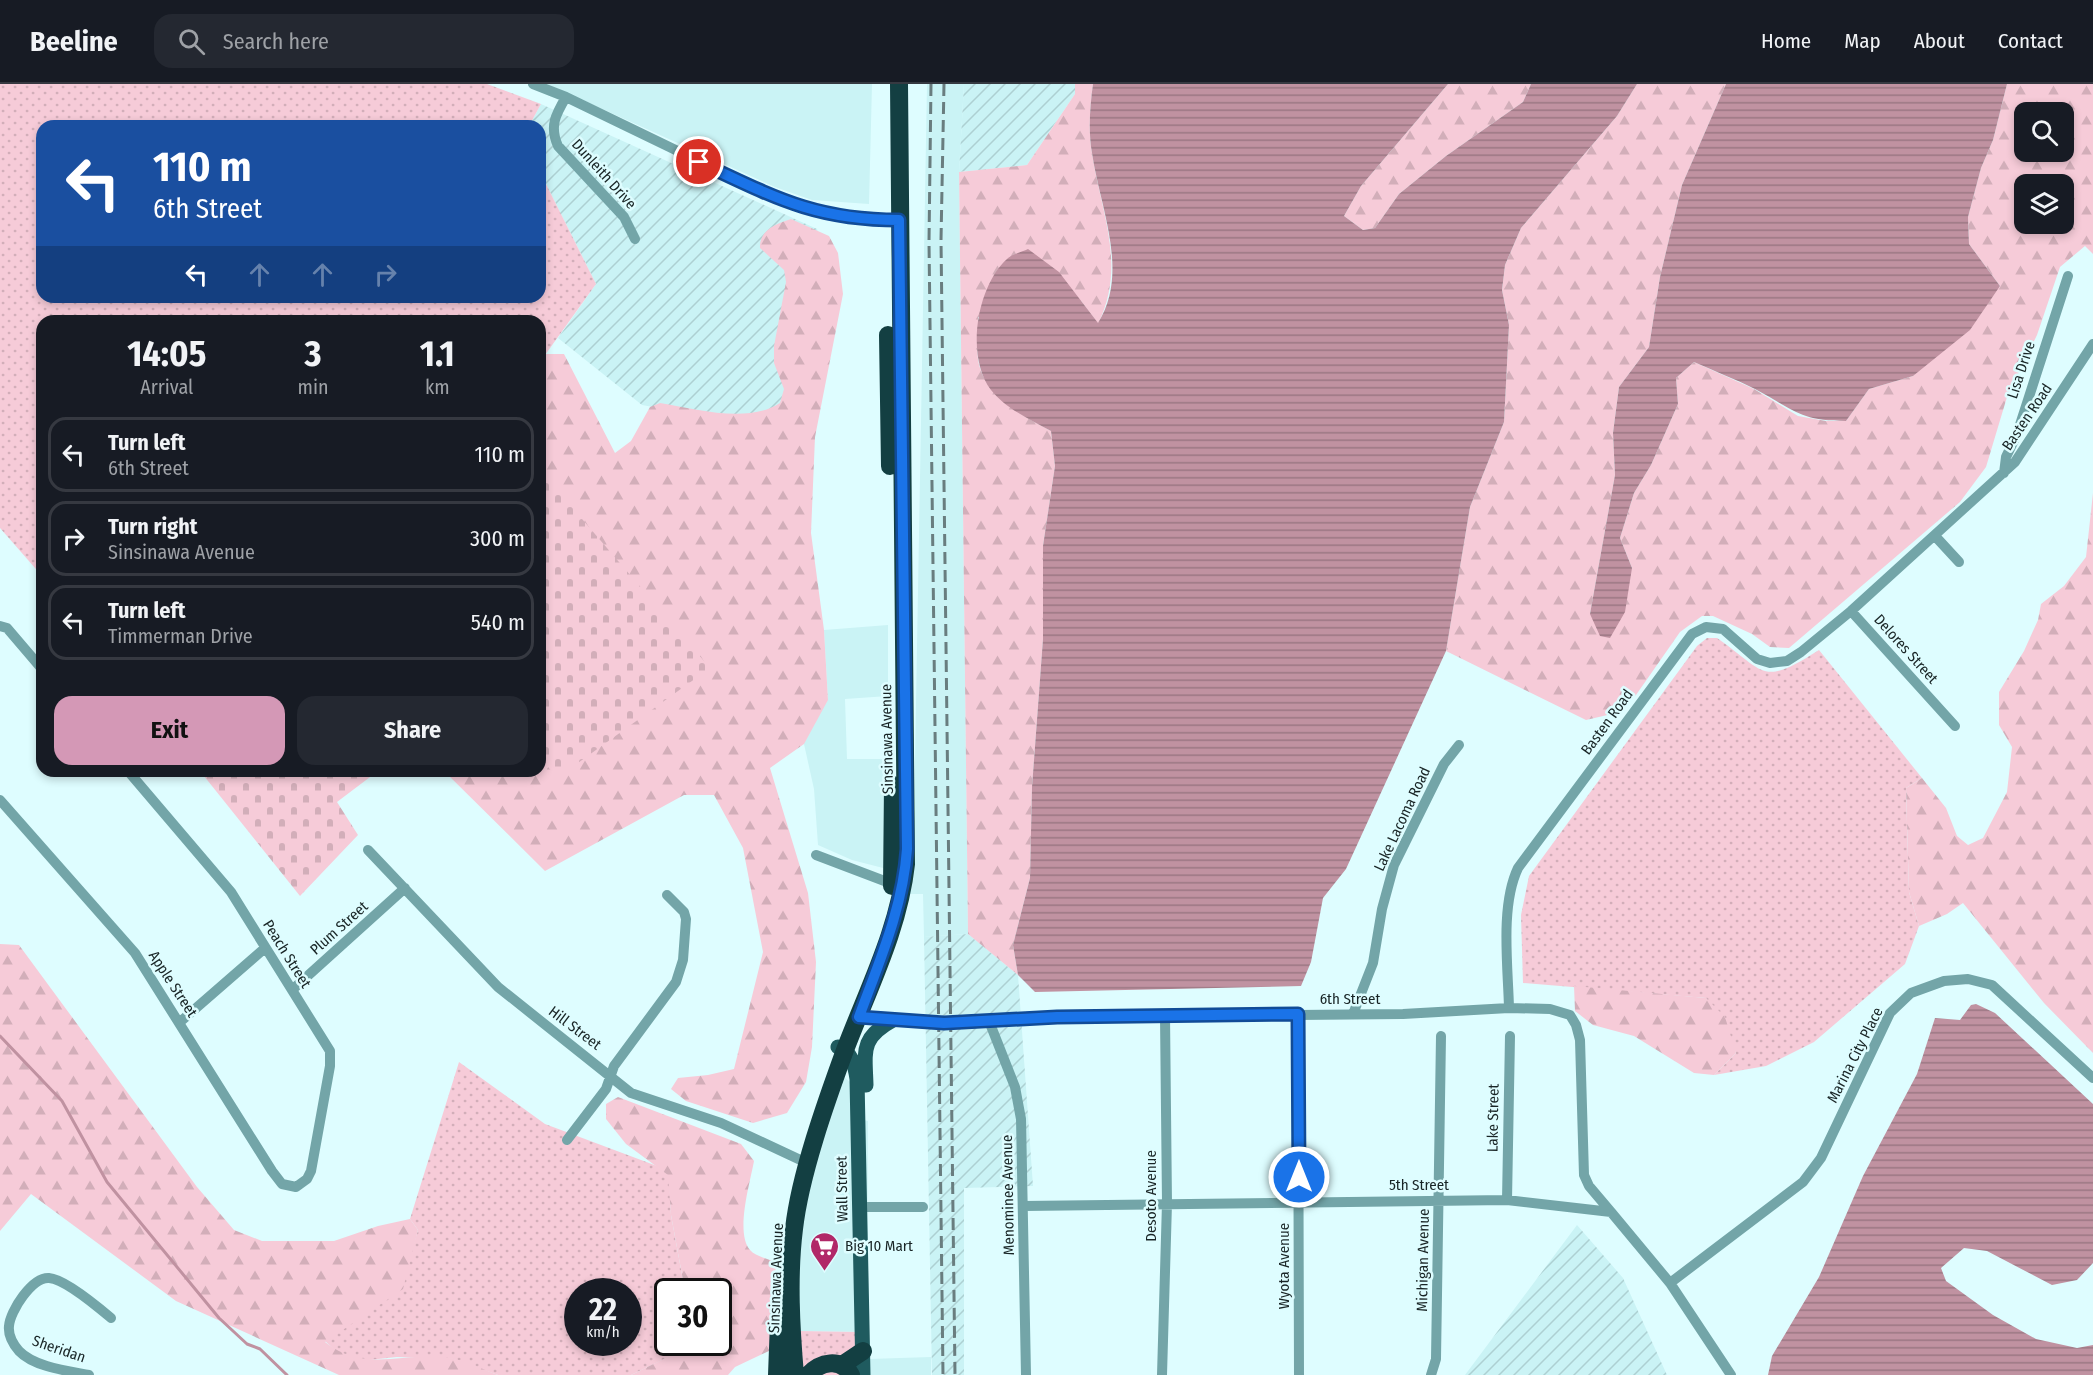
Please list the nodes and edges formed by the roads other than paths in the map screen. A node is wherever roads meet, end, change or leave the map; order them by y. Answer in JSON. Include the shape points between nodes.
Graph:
{"nodes":[{"id":1,"x":533,"y":84,"type":"edge"},
{"id":2,"x":887,"y":84,"type":"edge"},
{"id":3,"x":899,"y":84,"type":"edge"},
{"id":4,"x":566,"y":97,"type":"junction"},
{"id":5,"x":893,"y":220,"type":"junction"},
{"id":6,"x":635,"y":239,"type":"dead end"},
{"id":7,"x":2068,"y":276,"type":"dead end"},
{"id":8,"x":2093,"y":344,"type":"edge"},
{"id":9,"x":2004,"y":473,"type":"junction"},
{"id":10,"x":1935,"y":536,"type":"junction"},
{"id":11,"x":1959,"y":562,"type":"dead end"},
{"id":12,"x":1870,"y":594,"type":"joint"},
{"id":13,"x":1851,"y":611,"type":"junction"},
{"id":14,"x":0,"y":626,"type":"edge"},
{"id":15,"x":36,"y":662,"type":"edge"},
{"id":16,"x":1955,"y":726,"type":"dead end"},
{"id":17,"x":1459,"y":745,"type":"dead end"},
{"id":18,"x":133,"y":777,"type":"edge"},
{"id":19,"x":0,"y":800,"type":"edge"},
{"id":20,"x":368,"y":850,"type":"dead end"},
{"id":21,"x":816,"y":855,"type":"dead end"},
{"id":22,"x":898,"y":885,"type":"junction"},
{"id":23,"x":405,"y":888,"type":"junction"},
{"id":24,"x":667,"y":895,"type":"dead end"},
{"id":25,"x":265,"y":948,"type":"junction"},
{"id":26,"x":292,"y":990,"type":"junction"},
{"id":27,"x":1509,"y":1008,"type":"junction"},
{"id":28,"x":1298,"y":1014,"type":"junction"},
{"id":29,"x":1353,"y":1014,"type":"junction"},
{"id":30,"x":854,"y":1016,"type":"junction"},
{"id":31,"x":1165,"y":1016,"type":"junction"},
{"id":32,"x":893,"y":1020,"type":"junction"},
{"id":33,"x":989,"y":1021,"type":"junction"},
{"id":34,"x":180,"y":1022,"type":"junction"},
{"id":35,"x":1441,"y":1036,"type":"dead end"},
{"id":36,"x":1510,"y":1036,"type":"dead end"},
{"id":37,"x":842,"y":1049,"type":"junction"},
{"id":38,"x":612,"y":1076,"type":"junction"},
{"id":39,"x":2093,"y":1078,"type":"edge"},
{"id":40,"x":858,"y":1119,"type":"junction"},
{"id":41,"x":567,"y":1140,"type":"dead end"},
{"id":42,"x":804,"y":1162,"type":"junction"},
{"id":43,"x":303,"y":1182,"type":"joint"},
{"id":44,"x":1299,"y":1200,"type":"junction"},
{"id":45,"x":1438,"y":1200,"type":"junction"},
{"id":46,"x":1507,"y":1200,"type":"junction"},
{"id":47,"x":1167,"y":1203,"type":"junction"},
{"id":48,"x":1024,"y":1206,"type":"junction"},
{"id":49,"x":861,"y":1207,"type":"junction"},
{"id":50,"x":923,"y":1207,"type":"dead end"},
{"id":51,"x":1611,"y":1212,"type":"junction"},
{"id":52,"x":1670,"y":1283,"type":"junction"},
{"id":53,"x":780,"y":1295,"type":"junction"},
{"id":54,"x":111,"y":1318,"type":"dead end"},
{"id":55,"x":863,"y":1351,"type":"junction"},
{"id":56,"x":846,"y":1370,"type":"edge"},
{"id":57,"x":89,"y":1375,"type":"edge"},
{"id":58,"x":777,"y":1375,"type":"edge"},
{"id":59,"x":786,"y":1375,"type":"edge"},
{"id":60,"x":795,"y":1375,"type":"edge"},
{"id":61,"x":808,"y":1375,"type":"edge"},
{"id":62,"x":863,"y":1375,"type":"edge"},
{"id":63,"x":1026,"y":1375,"type":"edge"},
{"id":64,"x":1162,"y":1375,"type":"edge"},
{"id":65,"x":1299,"y":1375,"type":"edge"},
{"id":66,"x":1431,"y":1375,"type":"edge"},
{"id":67,"x":1731,"y":1375,"type":"edge"}],
"edges":[{"from":1,"to":4,"type":"street"},
{"from":2,"to":5,"type":"highway","name":"Sinsinawa Avenue"},
{"from":3,"to":5,"type":"highway","name":"Sinsinawa Avenue"},
{"from":4,"to":5,"type":"street","via":[[780,200],[827,215]]},
{"from":4,"to":6,"type":"street","name":"Dunleith Drive","via":[[554,120],[554,138],[624,217]]},
{"from":5,"to":22,"type":"highway","name":"Sinsinawa Avenue","via":[[907,849]]},
{"from":7,"to":9,"type":"street","name":"Lisa Drive","via":[[2006,457]]},
{"from":8,"to":9,"type":"street","name":"Basten Road","via":[[2020,456]]},
{"from":9,"to":10,"type":"street","name":"Basten Road"},
{"from":10,"to":11,"type":"street"},
{"from":10,"to":12,"type":"street","name":"Basten Road"},
{"from":12,"to":13,"type":"street","name":"Delores Street"},
{"from":13,"to":16,"type":"street","name":"Delores Street"},
{"from":13,"to":27,"type":"street","name":"Basten Road","via":[[1801,652],[1780,663],[1757,659],[1723,629],[1707,627],[1692,634],[1518,868],[1508,910]]},
{"from":14,"to":15,"type":"street","via":[[7,628]]},
{"from":17,"to":29,"type":"street","name":"Lake Lacoma Road","via":[[1435,781],[1394,865],[1373,963]]},
{"from":18,"to":25,"type":"street","name":"Peach Street","via":[[225,885]]},
{"from":19,"to":34,"type":"street","name":"Apple Street","via":[[135,953]]},
{"from":20,"to":23,"type":"street","name":"Hill Street"},
{"from":21,"to":22,"type":"street"},
{"from":22,"to":30,"type":"highway","name":"Sinsinawa Avenue"},
{"from":23,"to":26,"type":"street","name":"Plum Street"},
{"from":23,"to":38,"type":"street","name":"Hill Street","via":[[498,987]]},
{"from":24,"to":38,"type":"street","via":[[686,919],[680,972],[614,1066]]},
{"from":25,"to":26,"type":"street","name":"Peach Street"},
{"from":25,"to":34,"type":"street"},
{"from":26,"to":43,"type":"street","name":"Peach Street","via":[[325,1041],[331,1058],[310,1171]]},
{"from":27,"to":29,"type":"street","name":"6th Street"},
{"from":27,"to":51,"type":"street","name":"6th Street","via":[[1560,1011],[1576,1025],[1581,1049],[1584,1175]]},
{"from":28,"to":29,"type":"street","name":"6th Street"},
{"from":28,"to":31,"type":"street","name":"6th Street"},
{"from":28,"to":44,"type":"street","name":"Wyota Avenue"},
{"from":30,"to":32,"type":"street","name":"6th Street"},
{"from":30,"to":37,"type":"highway","name":"Sinsinawa Avenue"},
{"from":31,"to":33,"type":"street","name":"6th Street"},
{"from":31,"to":47,"type":"street","name":"Desoto Avenue"},
{"from":32,"to":33,"type":"street","name":"6th Street"},
{"from":32,"to":40,"type":"main road","via":[[873,1032],[866,1044],[866,1103]]},
{"from":33,"to":48,"type":"street","name":"Menominee Avenue","via":[[1017,1095]]},
{"from":34,"to":43,"type":"street","name":"Apple Street","via":[[278,1179],[292,1188]]},
{"from":35,"to":45,"type":"street","name":"Michigan Avenue"},
{"from":36,"to":46,"type":"street","name":"Lake Street"},
{"from":37,"to":40,"type":"main road","name":"Wall Street","via":[[854,1061]]},
{"from":37,"to":42,"type":"highway","name":"Sinsinawa Avenue"},
{"from":38,"to":41,"type":"street"},
{"from":38,"to":42,"type":"street","name":"Hill Street","via":[[638,1097],[721,1123]]},
{"from":39,"to":52,"type":"street","name":"Marina City Place","via":[[1992,985],[1968,979],[1944,981],[1911,993],[1890,1013],[1821,1158],[1803,1182]]},
{"from":40,"to":49,"type":"main road","name":"Wall Street"},
{"from":42,"to":53,"type":"highway","name":"Sinsinawa Avenue","via":[[784,1218]]},
{"from":42,"to":60,"type":"highway","name":"Sinsinawa Avenue","via":[[794,1231]]},
{"from":44,"to":45,"type":"street","name":"5th Street"},
{"from":44,"to":47,"type":"street","name":"5th Street"},
{"from":44,"to":65,"type":"street","name":"Wyota Avenue"},
{"from":45,"to":46,"type":"street","name":"5th Street"},
{"from":45,"to":66,"type":"street","name":"Michigan Avenue","via":[[1436,1359]]},
{"from":46,"to":51,"type":"street","name":"5th Street"},
{"from":47,"to":48,"type":"street","name":"5th Street"},
{"from":47,"to":64,"type":"street","name":"Desoto Avenue"},
{"from":48,"to":63,"type":"street","name":"Menominee Avenue"},
{"from":49,"to":50,"type":"street"},
{"from":49,"to":55,"type":"main road","name":"Wall Street"},
{"from":51,"to":52,"type":"street"},
{"from":52,"to":67,"type":"street"},
{"from":53,"to":58,"type":"highway"},
{"from":53,"to":59,"type":"highway","name":"Sinsinawa Avenue"},
{"from":54,"to":57,"type":"street","name":"Sheridan","via":[[56,1280],[45,1278],[36,1283],[11,1318],[9,1330],[20,1351],[32,1360]]},
{"from":55,"to":56,"type":"highway"},
{"from":55,"to":62,"type":"main road","name":"Wall Street"},
{"from":56,"to":61,"type":"highway","via":[[823,1364]]}]}
